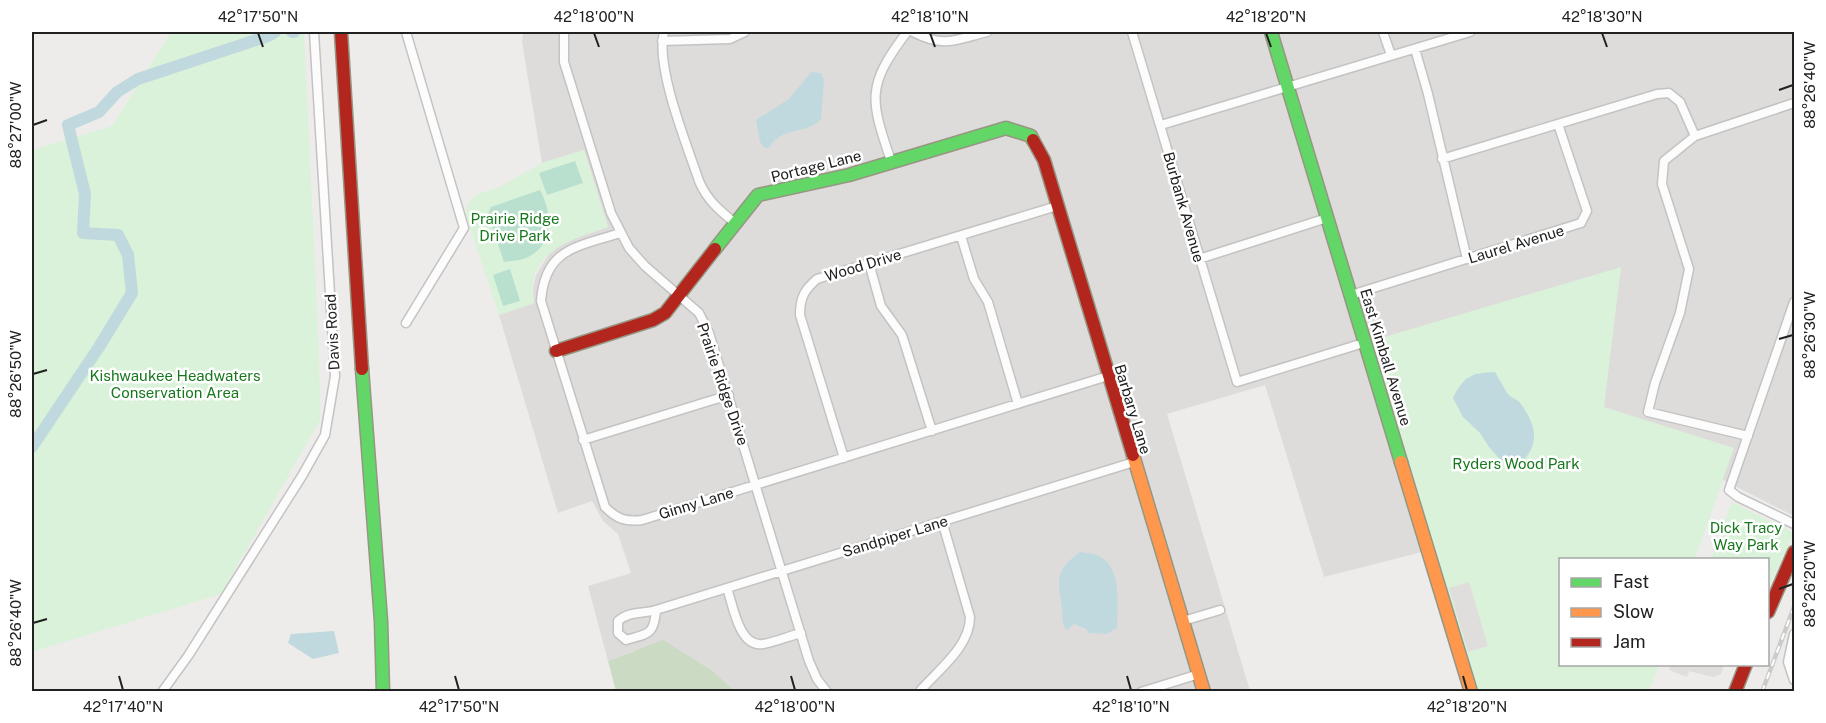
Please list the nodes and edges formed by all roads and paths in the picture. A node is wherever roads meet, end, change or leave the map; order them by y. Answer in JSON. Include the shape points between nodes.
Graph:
{"nodes":[{"id":1,"x":314,"y":32,"type":"edge"},
{"id":2,"x":341,"y":32,"type":"edge"},
{"id":3,"x":406,"y":32,"type":"edge"},
{"id":4,"x":564,"y":32,"type":"edge"},
{"id":5,"x":745,"y":32,"type":"edge"},
{"id":6,"x":907,"y":32,"type":"edge"},
{"id":7,"x":913,"y":32,"type":"edge"},
{"id":8,"x":987,"y":32,"type":"edge"},
{"id":9,"x":1132,"y":32,"type":"edge"},
{"id":10,"x":1271,"y":32,"type":"edge"},
{"id":11,"x":1383,"y":32,"type":"edge"},
{"id":12,"x":1470,"y":32,"type":"edge"},
{"id":13,"x":663,"y":36,"type":"edge"},
{"id":14,"x":1415,"y":49,"type":"junction"},
{"id":15,"x":1390,"y":55,"type":"junction"},
{"id":16,"x":1287,"y":86,"type":"junction"},
{"id":17,"x":1794,"y":103,"type":"edge"},
{"id":18,"x":1558,"y":124,"type":"junction"},
{"id":19,"x":1161,"y":125,"type":"junction"},
{"id":20,"x":1031,"y":136,"type":"joint"},
{"id":21,"x":1695,"y":136,"type":"junction"},
{"id":22,"x":1442,"y":159,"type":"junction"},
{"id":23,"x":891,"y":161,"type":"junction"},
{"id":24,"x":1057,"y":206,"type":"junction"},
{"id":25,"x":1327,"y":218,"type":"junction"},
{"id":26,"x":735,"y":223,"type":"junction"},
{"id":27,"x":620,"y":233,"type":"junction"},
{"id":28,"x":961,"y":236,"type":"junction"},
{"id":29,"x":1199,"y":259,"type":"junction"},
{"id":30,"x":1467,"y":259,"type":"junction"},
{"id":31,"x":869,"y":263,"type":"junction"},
{"id":32,"x":679,"y":294,"type":"junction"},
{"id":33,"x":1351,"y":295,"type":"junction"},
{"id":34,"x":1794,"y":302,"type":"edge"},
{"id":35,"x":406,"y":323,"type":"dead end"},
{"id":36,"x":1791,"y":328,"type":"edge"},
{"id":37,"x":1358,"y":345,"type":"dead end"},
{"id":38,"x":556,"y":351,"type":"junction"},
{"id":39,"x":1108,"y":376,"type":"junction"},
{"id":40,"x":729,"y":395,"type":"junction"},
{"id":41,"x":1018,"y":404,"type":"junction"},
{"id":42,"x":932,"y":431,"type":"junction"},
{"id":43,"x":1748,"y":436,"type":"junction"},
{"id":44,"x":583,"y":440,"type":"junction"},
{"id":45,"x":844,"y":458,"type":"junction"},
{"id":46,"x":1134,"y":462,"type":"junction"},
{"id":47,"x":756,"y":485,"type":"junction"},
{"id":48,"x":942,"y":521,"type":"junction"},
{"id":49,"x":1794,"y":524,"type":"edge"},
{"id":50,"x":1794,"y":552,"type":"edge"},
{"id":51,"x":783,"y":571,"type":"junction"},
{"id":52,"x":727,"y":588,"type":"junction"},
{"id":53,"x":1769,"y":608,"type":"edge"},
{"id":54,"x":656,"y":610,"type":"junction"},
{"id":55,"x":1220,"y":610,"type":"dead end"},
{"id":56,"x":1183,"y":621,"type":"junction"},
{"id":57,"x":801,"y":633,"type":"junction"},
{"id":58,"x":1794,"y":634,"type":"edge"},
{"id":59,"x":1745,"y":666,"type":"edge"},
{"id":60,"x":1199,"y":674,"type":"junction"},
{"id":61,"x":1794,"y":678,"type":"edge"},
{"id":62,"x":162,"y":692,"type":"edge"},
{"id":63,"x":383,"y":692,"type":"edge"},
{"id":64,"x":827,"y":692,"type":"edge"},
{"id":65,"x":918,"y":692,"type":"edge"},
{"id":66,"x":1141,"y":692,"type":"edge"},
{"id":67,"x":1204,"y":692,"type":"edge"},
{"id":68,"x":1471,"y":692,"type":"edge"},
{"id":69,"x":1735,"y":692,"type":"edge"}],
"edges":[{"from":1,"to":62,"type":"street","name":"Davis Road","via":[[335,376],[325,435]]},
{"from":2,"to":63,"type":"street"},
{"from":3,"to":35,"type":"street","via":[[464,228]]},
{"from":4,"to":27,"type":"street","name":"Prairie Ridge Drive","via":[[564,63]]},
{"from":5,"to":13,"type":"street","via":[[730,39]]},
{"from":6,"to":23,"type":"street","via":[[879,74],[875,94],[877,118]]},
{"from":7,"to":8,"type":"street","via":[[946,43]]},
{"from":9,"to":19,"type":"street","name":"Burbank Avenue"},
{"from":10,"to":16,"type":"street","name":"East Kimball Avenue"},
{"from":11,"to":15,"type":"street"},
{"from":12,"to":14,"type":"street"},
{"from":13,"to":26,"type":"street","via":[[664,72],[699,182],[713,206]]},
{"from":14,"to":15,"type":"street"},
{"from":14,"to":22,"type":"street"},
{"from":15,"to":16,"type":"street"},
{"from":16,"to":19,"type":"street"},
{"from":16,"to":25,"type":"street","name":"East Kimball Avenue"},
{"from":17,"to":21,"type":"street"},
{"from":18,"to":21,"type":"street","via":[[1669,93],[1680,102]]},
{"from":18,"to":22,"type":"street"},
{"from":18,"to":30,"type":"street","name":"Laurel Avenue","via":[[1587,212],[1581,223]]},
{"from":19,"to":29,"type":"street","name":"Burbank Avenue"},
{"from":20,"to":23,"type":"street","name":"Portage Lane","via":[[1006,128]]},
{"from":20,"to":24,"type":"street","name":"Barbary Lane","via":[[1044,160]]},
{"from":21,"to":43,"type":"street","via":[[1664,161],[1662,184],[1689,269],[1680,313],[1648,412]]},
{"from":22,"to":30,"type":"street"},
{"from":23,"to":26,"type":"street","name":"Portage Lane","via":[[849,175],[758,195]]},
{"from":24,"to":28,"type":"street","name":"Wood Drive"},
{"from":24,"to":39,"type":"street","name":"Barbary Lane"},
{"from":25,"to":29,"type":"street"},
{"from":25,"to":33,"type":"street","name":"East Kimball Avenue"},
{"from":26,"to":32,"type":"street","name":"Portage Lane"},
{"from":27,"to":32,"type":"street","name":"Prairie Ridge Drive","via":[[645,266]]},
{"from":27,"to":38,"type":"street","name":"Ginny Lane","via":[[573,249],[558,257],[548,271],[541,301]]},
{"from":28,"to":31,"type":"street","name":"Wood Drive"},
{"from":28,"to":41,"type":"street","via":[[974,279],[988,302]]},
{"from":29,"to":37,"type":"street","name":"Burbank Avenue","via":[[1237,382]]},
{"from":30,"to":33,"type":"street","name":"Laurel Avenue"},
{"from":31,"to":42,"type":"street","via":[[881,306],[902,335]]},
{"from":31,"to":45,"type":"street","name":"Wood Drive","via":[[817,279],[800,300],[800,315]]},
{"from":32,"to":38,"type":"street","name":"Portage Lane","via":[[665,313],[653,320]]},
{"from":32,"to":40,"type":"street","name":"Prairie Ridge Drive","via":[[699,313],[709,333]]},
{"from":33,"to":68,"type":"street","name":"East Kimball Avenue"},
{"from":34,"to":36,"type":"street"},
{"from":36,"to":43,"type":"street"},
{"from":38,"to":44,"type":"street","name":"Ginny Lane"},
{"from":39,"to":41,"type":"street","name":"Ginny Lane"},
{"from":39,"to":46,"type":"street","name":"Barbary Lane"},
{"from":40,"to":44,"type":"street"},
{"from":40,"to":47,"type":"street","name":"Prairie Ridge Drive"},
{"from":41,"to":42,"type":"street","name":"Ginny Lane"},
{"from":42,"to":45,"type":"street","name":"Ginny Lane"},
{"from":43,"to":49,"type":"street","via":[[1729,490]]},
{"from":44,"to":47,"type":"street","name":"Ginny Lane","via":[[605,507],[618,519],[642,520]]},
{"from":45,"to":47,"type":"street","name":"Ginny Lane"},
{"from":46,"to":48,"type":"street","name":"Sandpiper Lane"},
{"from":46,"to":56,"type":"street","name":"Barbary Lane"},
{"from":47,"to":51,"type":"street","name":"Prairie Ridge Drive"},
{"from":48,"to":51,"type":"street","name":"Sandpiper Lane"},
{"from":48,"to":65,"type":"street","via":[[970,617],[970,629],[965,642]]},
{"from":50,"to":53,"type":"street"},
{"from":51,"to":52,"type":"street","name":"Sandpiper Lane"},
{"from":51,"to":57,"type":"street","name":"Prairie Ridge Drive"},
{"from":52,"to":54,"type":"street","name":"Sandpiper Lane"},
{"from":52,"to":57,"type":"street","via":[[741,630],[753,643]]},
{"from":54,"to":54,"type":"street","name":"Sandpiper Lane","via":[[622,617],[618,633],[626,640],[650,633]]},
{"from":55,"to":56,"type":"street"},
{"from":56,"to":60,"type":"street","name":"Barbary Lane"},
{"from":57,"to":64,"type":"street","name":"Prairie Ridge Drive","via":[[817,679]]},
{"from":58,"to":61,"type":"street","via":[[1788,662]]},
{"from":59,"to":69,"type":"street"},
{"from":60,"to":66,"type":"street"},
{"from":60,"to":67,"type":"street","name":"Barbary Lane"}]}
